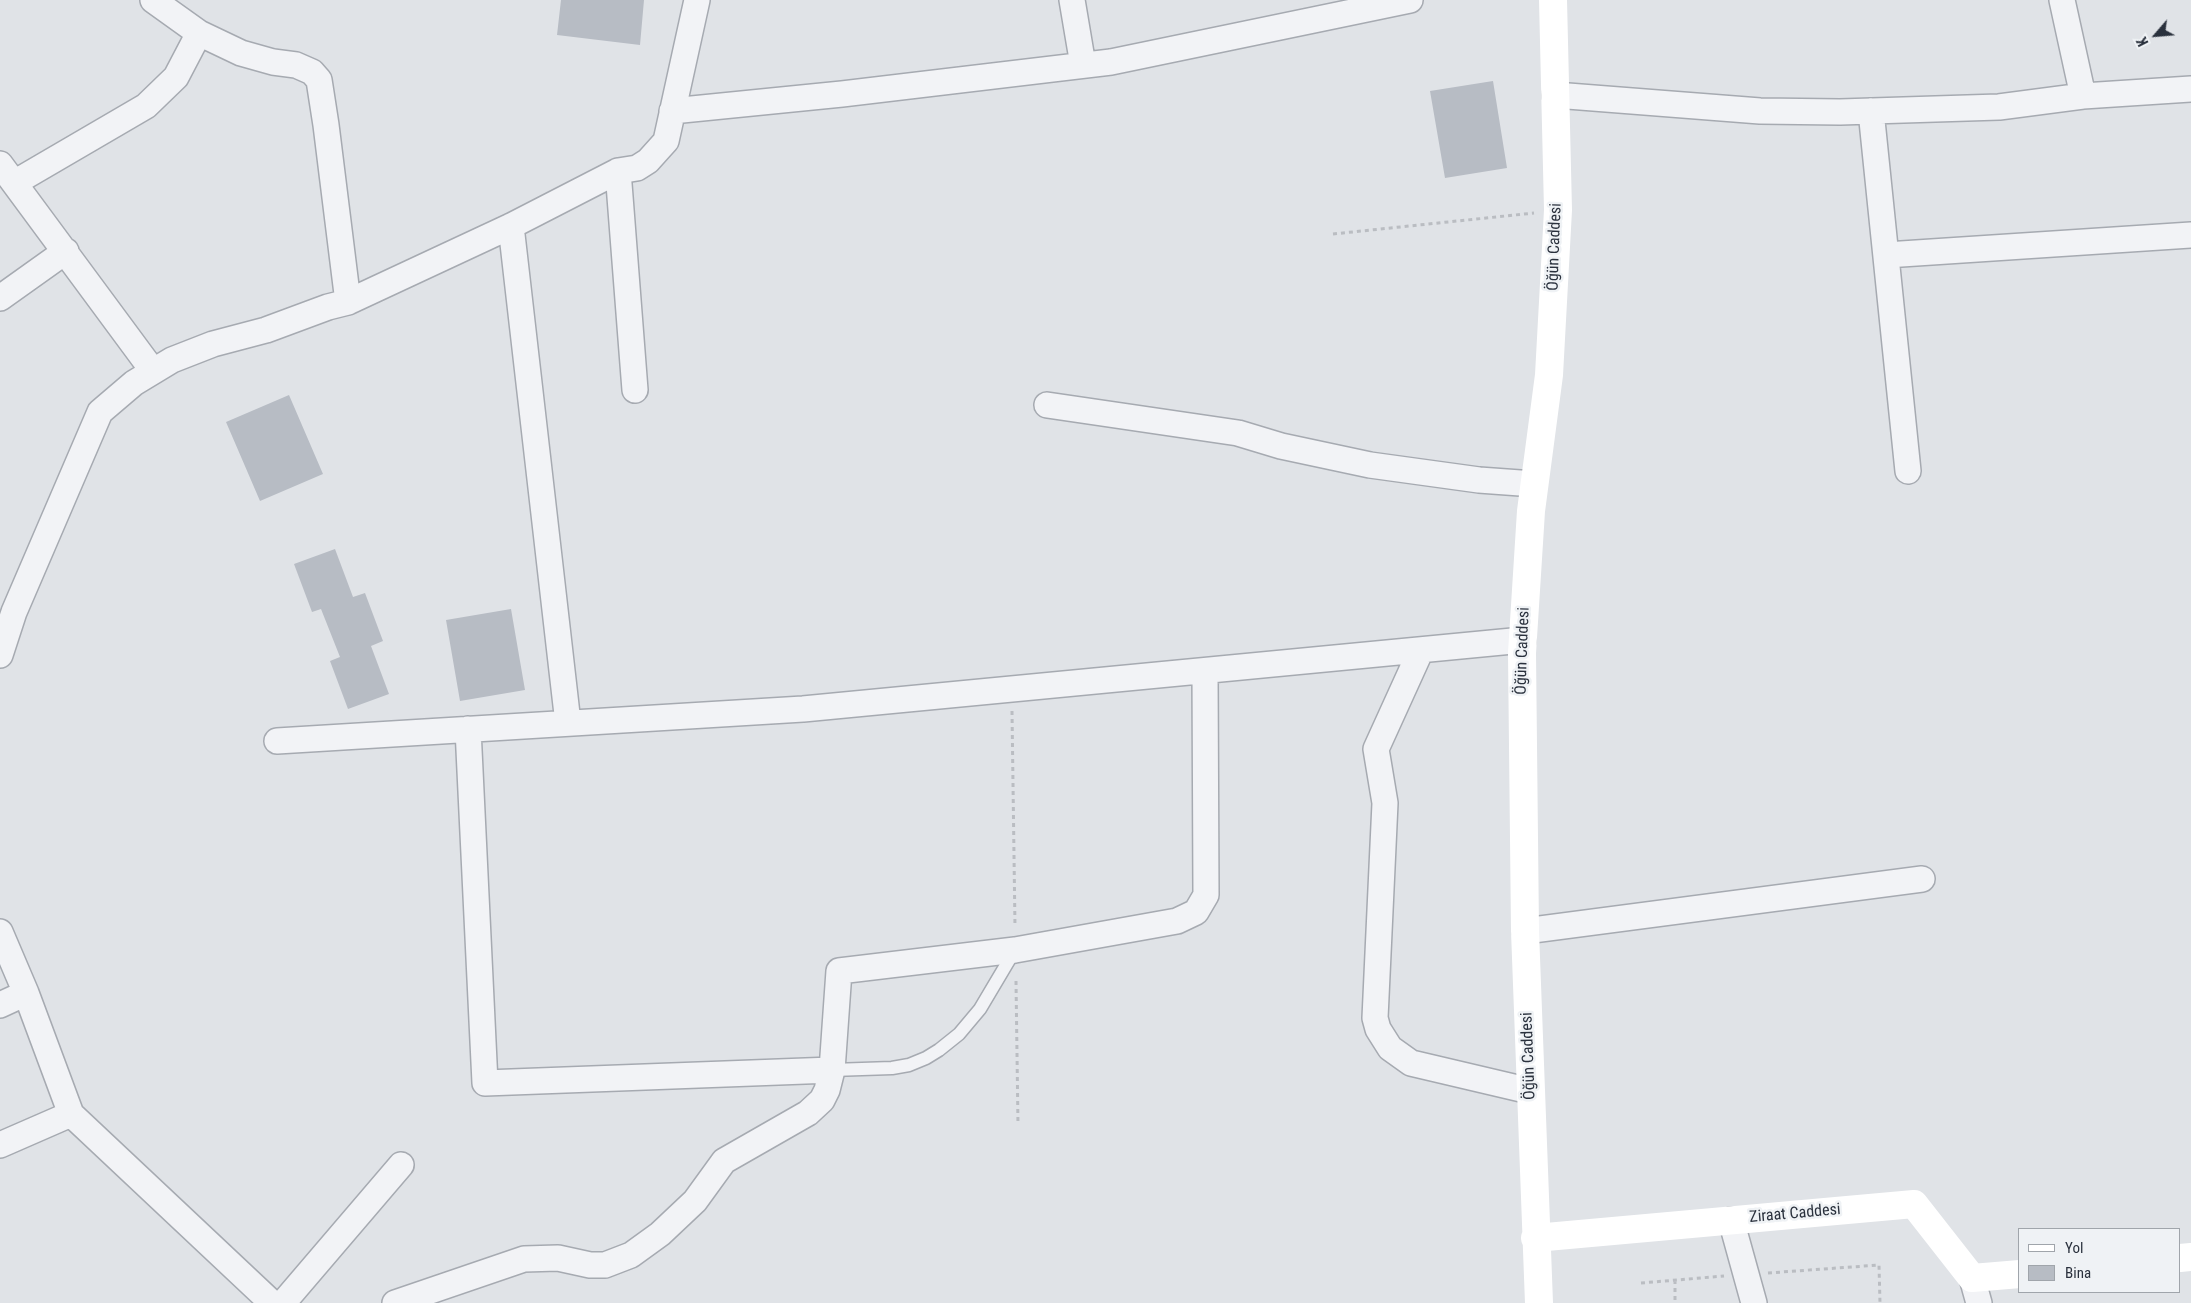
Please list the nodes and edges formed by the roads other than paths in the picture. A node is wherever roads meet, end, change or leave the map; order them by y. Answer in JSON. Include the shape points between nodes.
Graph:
{"nodes":[{"id":1,"x":153,"y":0,"type":"edge"},
{"id":2,"x":697,"y":0,"type":"edge"},
{"id":3,"x":1072,"y":0,"type":"edge"},
{"id":4,"x":1410,"y":0,"type":"edge"},
{"id":5,"x":1553,"y":0,"type":"edge"},
{"id":6,"x":2062,"y":0,"type":"edge"},
{"id":7,"x":1334,"y":8,"type":"edge"},
{"id":8,"x":199,"y":33,"type":"junction"},
{"id":9,"x":1083,"y":65,"type":"junction"},
{"id":10,"x":2191,"y":88,"type":"edge"},
{"id":11,"x":1555,"y":95,"type":"junction"},
{"id":12,"x":2083,"y":96,"type":"junction"},
{"id":13,"x":672,"y":111,"type":"junction"},
{"id":14,"x":1871,"y":111,"type":"junction"},
{"id":15,"x":618,"y":171,"type":"junction"},
{"id":16,"x":7,"y":174,"type":"edge"},
{"id":17,"x":511,"y":226,"type":"junction"},
{"id":18,"x":2191,"y":235,"type":"edge"},
{"id":19,"x":66,"y":251,"type":"junction"},
{"id":20,"x":1886,"y":255,"type":"junction"},
{"id":21,"x":0,"y":298,"type":"edge"},
{"id":22,"x":348,"y":302,"type":"junction"},
{"id":23,"x":153,"y":371,"type":"junction"},
{"id":24,"x":635,"y":390,"type":"dead end"},
{"id":25,"x":1047,"y":405,"type":"dead end"},
{"id":26,"x":1908,"y":471,"type":"dead end"},
{"id":27,"x":1534,"y":484,"type":"junction"},
{"id":28,"x":1523,"y":640,"type":"junction"},
{"id":29,"x":1421,"y":650,"type":"junction"},
{"id":30,"x":0,"y":655,"type":"edge"},
{"id":31,"x":1204,"y":671,"type":"junction"},
{"id":32,"x":568,"y":723,"type":"junction"},
{"id":33,"x":468,"y":729,"type":"junction"},
{"id":34,"x":277,"y":741,"type":"dead end"},
{"id":35,"x":1922,"y":879,"type":"dead end"},
{"id":36,"x":1525,"y":931,"type":"junction"},
{"id":37,"x":0,"y":932,"type":"edge"},
{"id":38,"x":1015,"y":950,"type":"junction"},
{"id":39,"x":26,"y":993,"type":"junction"},
{"id":40,"x":0,"y":1005,"type":"edge"},
{"id":41,"x":832,"y":1070,"type":"junction"},
{"id":42,"x":1530,"y":1091,"type":"junction"},
{"id":43,"x":71,"y":1114,"type":"junction"},
{"id":44,"x":0,"y":1145,"type":"edge"},
{"id":45,"x":401,"y":1165,"type":"dead end"},
{"id":46,"x":1731,"y":1220,"type":"junction"},
{"id":47,"x":1535,"y":1238,"type":"junction"},
{"id":48,"x":2018,"y":1275,"type":"edge"},
{"id":49,"x":1976,"y":1291,"type":"edge"},
{"id":50,"x":272,"y":1303,"type":"edge"},
{"id":51,"x":283,"y":1303,"type":"edge"},
{"id":52,"x":395,"y":1303,"type":"edge"},
{"id":53,"x":1539,"y":1303,"type":"edge"},
{"id":54,"x":1754,"y":1303,"type":"edge"}],
"edges":[{"from":1,"to":8,"type":"street"},
{"from":2,"to":13,"type":"street"},
{"from":3,"to":9,"type":"street"},
{"from":4,"to":7,"type":"street"},
{"from":5,"to":11,"type":"street","name":"Öğün Caddesi"},
{"from":6,"to":12,"type":"street"},
{"from":7,"to":9,"type":"street","via":[[1111,62]]},
{"from":8,"to":16,"type":"street","via":[[176,77],[146,106]]},
{"from":8,"to":22,"type":"street","via":[[241,53],[296,65],[312,72],[319,80]]},
{"from":9,"to":13,"type":"street"},
{"from":10,"to":12,"type":"street"},
{"from":11,"to":14,"type":"street","via":[[1760,111]]},
{"from":11,"to":27,"type":"street","name":"Öğün Caddesi","via":[[1558,210],[1550,375]]},
{"from":12,"to":14,"type":"street","via":[[2000,107]]},
{"from":13,"to":15,"type":"street","via":[[666,141],[658,152],[637,168]]},
{"from":14,"to":20,"type":"street"},
{"from":15,"to":17,"type":"street"},
{"from":15,"to":24,"type":"street"},
{"from":16,"to":19,"type":"street"},
{"from":17,"to":22,"type":"street"},
{"from":17,"to":32,"type":"street"},
{"from":18,"to":20,"type":"street"},
{"from":19,"to":21,"type":"street"},
{"from":19,"to":23,"type":"street"},
{"from":20,"to":26,"type":"street"},
{"from":22,"to":23,"type":"street","via":[[192,351]]},
{"from":23,"to":30,"type":"street","via":[[100,412],[14,612]]},
{"from":25,"to":27,"type":"street","via":[[1238,433],[1370,466]]},
{"from":27,"to":28,"type":"street","name":"Öğün Caddesi"},
{"from":28,"to":29,"type":"street"},
{"from":28,"to":36,"type":"street","name":"Öğün Caddesi"},
{"from":29,"to":31,"type":"street"},
{"from":29,"to":42,"type":"street","via":[[1376,749],[1385,803],[1375,1018],[1390,1048],[1411,1062]]},
{"from":31,"to":32,"type":"street","via":[[803,709]]},
{"from":31,"to":38,"type":"street","via":[[1206,895],[1202,904],[1190,916],[1177,921]]},
{"from":32,"to":33,"type":"street"},
{"from":33,"to":34,"type":"street"},
{"from":33,"to":41,"type":"street","via":[[485,1083]]},
{"from":35,"to":36,"type":"street"},
{"from":36,"to":42,"type":"street","name":"Öğün Caddesi"},
{"from":37,"to":39,"type":"street"},
{"from":38,"to":41,"type":"lane","via":[[980,1009],[959,1034],[939,1050],[909,1065]]},
{"from":38,"to":41,"type":"street","via":[[839,971]]},
{"from":39,"to":40,"type":"street"},
{"from":39,"to":43,"type":"street"},
{"from":41,"to":52,"type":"street","via":[[827,1090],[816,1107],[724,1162],[678,1218],[631,1255],[605,1265],[590,1266],[558,1258],[524,1259]]},
{"from":42,"to":47,"type":"street","name":"Öğün Caddesi"},
{"from":43,"to":44,"type":"street"},
{"from":43,"to":50,"type":"street"},
{"from":45,"to":51,"type":"street"},
{"from":46,"to":47,"type":"street","name":"Ziraat Caddesi"},
{"from":46,"to":49,"type":"street","name":"Ziraat Caddesi","via":[[1914,1204]]},
{"from":46,"to":54,"type":"street"},
{"from":47,"to":53,"type":"street","name":"Öğün Caddesi"},
{"from":48,"to":49,"type":"street","name":"Ziraat Caddesi"}]}
